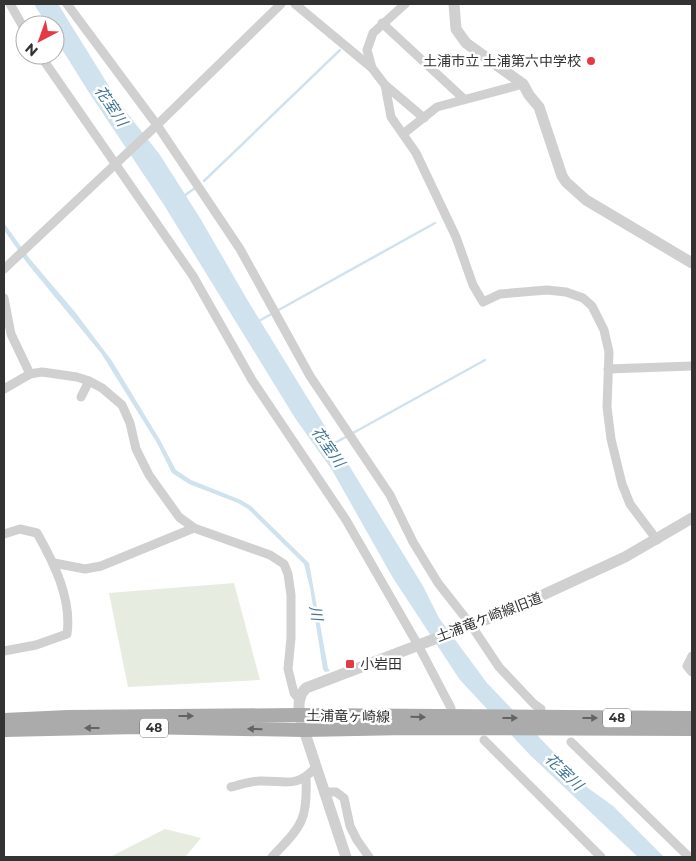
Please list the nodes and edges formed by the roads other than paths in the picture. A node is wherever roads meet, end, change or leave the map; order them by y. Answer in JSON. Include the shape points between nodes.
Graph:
{"nodes":[{"id":1,"x":10,"y":4,"type":"edge"},
{"id":2,"x":67,"y":4,"type":"edge"},
{"id":3,"x":280,"y":4,"type":"edge"},
{"id":4,"x":295,"y":4,"type":"edge"},
{"id":5,"x":405,"y":4,"type":"edge"},
{"id":6,"x":454,"y":4,"type":"edge"},
{"id":7,"x":16,"y":15,"type":"edge"},
{"id":8,"x":382,"y":23,"type":"junction"},
{"id":9,"x":47,"y":65,"type":"edge"},
{"id":10,"x":372,"y":68,"type":"junction"},
{"id":11,"x":523,"y":84,"type":"junction"},
{"id":12,"x":385,"y":85,"type":"junction"},
{"id":13,"x":464,"y":99,"type":"junction"},
{"id":14,"x":424,"y":118,"type":"junction"},
{"id":15,"x":158,"y":125,"type":"junction"},
{"id":16,"x":403,"y":134,"type":"junction"},
{"id":17,"x":116,"y":164,"type":"junction"},
{"id":18,"x":692,"y":263,"type":"edge"},
{"id":19,"x":4,"y":269,"type":"edge"},
{"id":20,"x":4,"y":298,"type":"edge"},
{"id":21,"x":692,"y":366,"type":"edge"},
{"id":22,"x":608,"y":369,"type":"junction"},
{"id":23,"x":30,"y":374,"type":"junction"},
{"id":24,"x":89,"y":381,"type":"junction"},
{"id":25,"x":4,"y":389,"type":"edge"},
{"id":26,"x":81,"y":397,"type":"dead end"},
{"id":27,"x":692,"y":518,"type":"edge"},
{"id":28,"x":194,"y":528,"type":"junction"},
{"id":29,"x":4,"y":534,"type":"edge"},
{"id":30,"x":657,"y":540,"type":"junction"},
{"id":31,"x":54,"y":563,"type":"junction"},
{"id":32,"x":469,"y":626,"type":"junction"},
{"id":33,"x":420,"y":644,"type":"junction"},
{"id":34,"x":4,"y":652,"type":"edge"},
{"id":35,"x":692,"y":656,"type":"edge"},
{"id":36,"x":692,"y":672,"type":"edge"},
{"id":37,"x":299,"y":699,"type":"junction"},
{"id":38,"x":451,"y":708,"type":"dead end"},
{"id":39,"x":541,"y":714,"type":"junction"},
{"id":40,"x":299,"y":715,"type":"junction"},
{"id":41,"x":692,"y":718,"type":"edge"},
{"id":42,"x":4,"y":720,"type":"edge"},
{"id":43,"x":692,"y":729,"type":"edge"},
{"id":44,"x":4,"y":730,"type":"edge"},
{"id":45,"x":304,"y":730,"type":"junction"},
{"id":46,"x":486,"y":734,"type":"junction"},
{"id":47,"x":571,"y":742,"type":"dead end"},
{"id":48,"x":315,"y":768,"type":"junction"},
{"id":49,"x":306,"y":778,"type":"junction"},
{"id":50,"x":231,"y":787,"type":"dead end"},
{"id":51,"x":324,"y":792,"type":"junction"},
{"id":52,"x":272,"y":857,"type":"edge"},
{"id":53,"x":346,"y":857,"type":"edge"},
{"id":54,"x":369,"y":857,"type":"edge"},
{"id":55,"x":601,"y":857,"type":"edge"},
{"id":56,"x":689,"y":857,"type":"edge"}],
"edges":[{"from":1,"to":7,"type":"street"},
{"from":2,"to":15,"type":"street"},
{"from":3,"to":15,"type":"street"},
{"from":4,"to":10,"type":"street"},
{"from":5,"to":8,"type":"street"},
{"from":6,"to":11,"type":"street","via":[[456,30],[466,43]]},
{"from":8,"to":10,"type":"street","via":[[373,33],[367,50]]},
{"from":8,"to":13,"type":"street"},
{"from":9,"to":17,"type":"street"},
{"from":10,"to":12,"type":"street"},
{"from":11,"to":13,"type":"street"},
{"from":11,"to":18,"type":"street","via":[[539,107],[566,182],[586,200]]},
{"from":12,"to":14,"type":"street"},
{"from":12,"to":16,"type":"street","via":[[391,117]]},
{"from":13,"to":14,"type":"street","via":[[437,107]]},
{"from":14,"to":16,"type":"street"},
{"from":15,"to":17,"type":"street"},
{"from":15,"to":32,"type":"street","via":[[240,249],[310,376],[390,495],[413,542]]},
{"from":16,"to":22,"type":"street","via":[[416,153],[483,302],[500,294],[547,290],[583,298],[598,316],[604,330],[609,352]]},
{"from":17,"to":19,"type":"street"},
{"from":17,"to":33,"type":"street","via":[[193,276],[252,380],[346,520]]},
{"from":20,"to":23,"type":"street","via":[[10,334]]},
{"from":21,"to":22,"type":"street"},
{"from":22,"to":30,"type":"street","via":[[607,407],[622,484],[630,504]]},
{"from":23,"to":24,"type":"street","via":[[42,372]]},
{"from":23,"to":25,"type":"street"},
{"from":24,"to":26,"type":"street"},
{"from":24,"to":28,"type":"street","via":[[122,405],[136,449],[149,475],[179,517]]},
{"from":27,"to":30,"type":"street","name":"土浦竜ケ崎線旧道"},
{"from":28,"to":31,"type":"street","via":[[101,566],[85,568]]},
{"from":28,"to":37,"type":"street","via":[[270,555],[284,564],[291,595],[288,669]]},
{"from":29,"to":31,"type":"street","via":[[20,529],[38,533]]},
{"from":30,"to":32,"type":"street","name":"土浦竜ケ崎線旧道","via":[[554,591]]},
{"from":31,"to":34,"type":"street","via":[[69,619],[67,634]]},
{"from":32,"to":33,"type":"street","name":"土浦竜ケ崎線旧道"},
{"from":32,"to":39,"type":"street","via":[[499,667]]},
{"from":33,"to":37,"type":"street","name":"土浦竜ケ崎線旧道","via":[[312,684]]},
{"from":33,"to":38,"type":"street"},
{"from":35,"to":36,"type":"street","via":[[687,666]]},
{"from":37,"to":40,"type":"street"},
{"from":40,"to":39,"type":"main road","name":"土浦竜ヶ崎線","number":"48","one_way":true,"via":[[478,718]]},
{"from":39,"to":41,"type":"main road","name":"土浦竜ヶ崎線","number":"48","one_way":true},
{"from":42,"to":40,"type":"main road","name":"土浦竜ヶ崎線","number":"48","one_way":true},
{"from":40,"to":45,"type":"street"},
{"from":43,"to":46,"type":"main road","name":"土浦竜ヶ崎線","number":"48","via":[[552,729]]},
{"from":45,"to":44,"type":"main road","name":"土浦竜ヶ崎線","number":"48","one_way":true,"via":[[128,727]]},
{"from":45,"to":46,"type":"main road","name":"土浦竜ヶ崎線","number":"48"},
{"from":45,"to":48,"type":"street"},
{"from":46,"to":55,"type":"street"},
{"from":47,"to":56,"type":"street"},
{"from":48,"to":49,"type":"street"},
{"from":48,"to":51,"type":"street"},
{"from":49,"to":50,"type":"street","via":[[297,782],[257,781]]},
{"from":49,"to":52,"type":"street","via":[[307,800],[300,827]]},
{"from":51,"to":53,"type":"street"},
{"from":51,"to":54,"type":"street","via":[[336,792],[344,798],[350,826]]}]}
